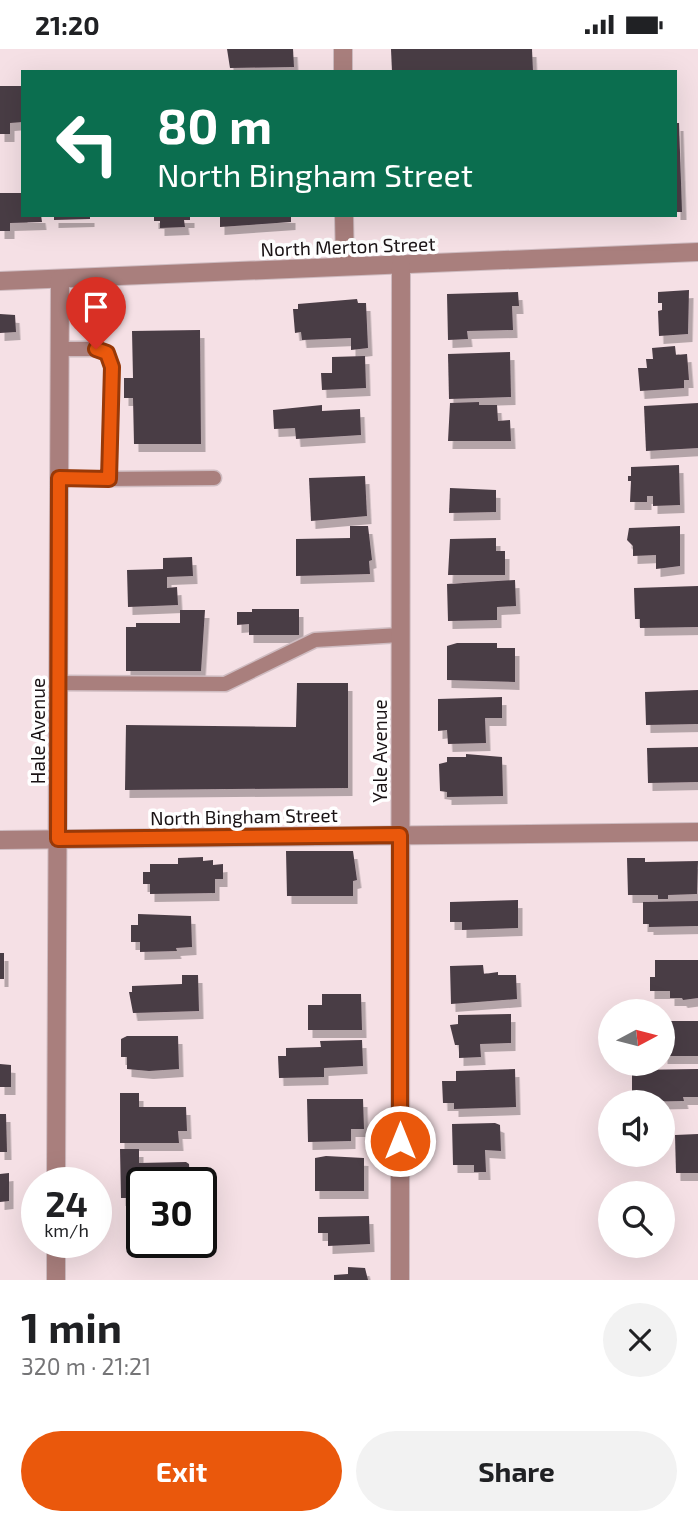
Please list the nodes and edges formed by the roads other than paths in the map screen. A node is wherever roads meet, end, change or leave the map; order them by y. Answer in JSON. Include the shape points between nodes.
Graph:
{"nodes":[{"id":1,"x":342,"y":49,"type":"edge"},
{"id":2,"x":343,"y":70,"type":"edge"},
{"id":3,"x":344,"y":217,"type":"edge"},
{"id":4,"x":698,"y":252,"type":"edge"},
{"id":5,"x":401,"y":265,"type":"junction"},
{"id":6,"x":345,"y":266,"type":"junction"},
{"id":7,"x":60,"y":279,"type":"junction"},
{"id":8,"x":0,"y":281,"type":"edge"},
{"id":9,"x":60,"y":349,"type":"junction"},
{"id":10,"x":59,"y":478,"type":"junction"},
{"id":11,"x":214,"y":478,"type":"dead end"},
{"id":12,"x":109,"y":479,"type":"junction"},
{"id":13,"x":400,"y":635,"type":"junction"},
{"id":14,"x":58,"y":683,"type":"junction"},
{"id":15,"x":698,"y":832,"type":"edge"},
{"id":16,"x":400,"y":835,"type":"junction"},
{"id":17,"x":58,"y":839,"type":"junction"},
{"id":18,"x":0,"y":840,"type":"edge"},
{"id":19,"x":56,"y":1167,"type":"edge"},
{"id":20,"x":56,"y":1258,"type":"edge"},
{"id":21,"x":56,"y":1280,"type":"edge"},
{"id":22,"x":400,"y":1280,"type":"edge"}],
"edges":[{"from":1,"to":2,"type":"street"},
{"from":3,"to":6,"type":"street"},
{"from":4,"to":5,"type":"street","name":"North Merton Street"},
{"from":5,"to":6,"type":"street","name":"North Merton Street"},
{"from":5,"to":13,"type":"street","name":"Yale Avenue"},
{"from":6,"to":7,"type":"street","name":"North Merton Street"},
{"from":7,"to":8,"type":"street","name":"North Merton Street"},
{"from":7,"to":9,"type":"street","name":"Hale Avenue"},
{"from":9,"to":10,"type":"street","name":"Hale Avenue"},
{"from":9,"to":12,"type":"lane","via":[[107,353],[112,367]]},
{"from":10,"to":12,"type":"lane"},
{"from":10,"to":14,"type":"street","name":"Hale Avenue"},
{"from":11,"to":12,"type":"lane"},
{"from":13,"to":14,"type":"lane","via":[[315,640],[225,684]]},
{"from":13,"to":16,"type":"street","name":"Yale Avenue"},
{"from":14,"to":17,"type":"street","name":"Hale Avenue"},
{"from":15,"to":16,"type":"street","name":"North Bingham Street"},
{"from":16,"to":17,"type":"street","name":"North Bingham Street"},
{"from":16,"to":22,"type":"street","name":"Yale Avenue"},
{"from":17,"to":18,"type":"street","name":"North Bingham Street"},
{"from":17,"to":19,"type":"street","name":"Hale Avenue"},
{"from":20,"to":21,"type":"street"}]}
